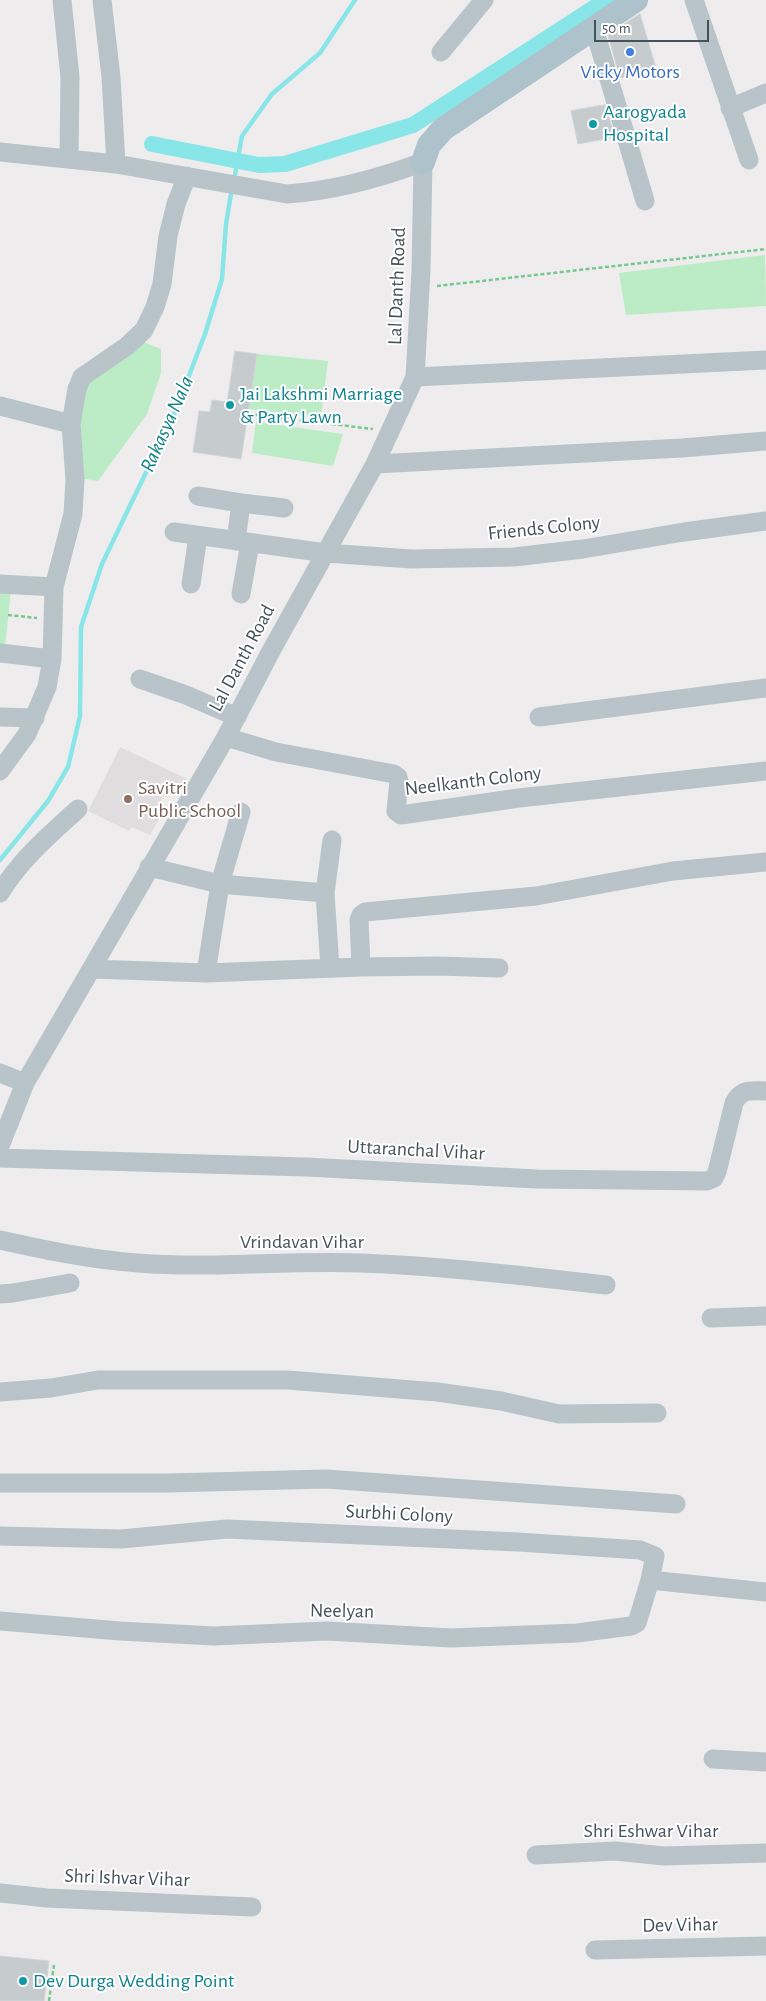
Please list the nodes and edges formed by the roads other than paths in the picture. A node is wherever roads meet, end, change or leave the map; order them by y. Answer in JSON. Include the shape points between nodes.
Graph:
{"nodes":[{"id":1,"x":62,"y":0,"type":"edge"},
{"id":2,"x":102,"y":0,"type":"edge"},
{"id":3,"x":484,"y":0,"type":"edge"},
{"id":4,"x":636,"y":0,"type":"edge"},
{"id":5,"x":694,"y":0,"type":"edge"},
{"id":6,"x":594,"y":28,"type":"junction"},
{"id":7,"x":441,"y":52,"type":"dead end"},
{"id":8,"x":766,"y":93,"type":"edge"},
{"id":9,"x":730,"y":108,"type":"junction"},
{"id":10,"x":0,"y":152,"type":"edge"},
{"id":11,"x":70,"y":159,"type":"junction"},
{"id":12,"x":748,"y":160,"type":"dead end"},
{"id":13,"x":423,"y":162,"type":"junction"},
{"id":14,"x":116,"y":164,"type":"junction"},
{"id":15,"x":187,"y":176,"type":"junction"},
{"id":16,"x":645,"y":201,"type":"dead end"},
{"id":17,"x":766,"y":360,"type":"edge"},
{"id":18,"x":415,"y":377,"type":"junction"},
{"id":19,"x":0,"y":406,"type":"edge"},
{"id":20,"x":71,"y":424,"type":"junction"},
{"id":21,"x":766,"y":441,"type":"edge"},
{"id":22,"x":375,"y":464,"type":"junction"},
{"id":23,"x":198,"y":496,"type":"dead end"},
{"id":24,"x":241,"y":503,"type":"junction"},
{"id":25,"x":284,"y":508,"type":"dead end"},
{"id":26,"x":766,"y":521,"type":"edge"},
{"id":27,"x":174,"y":532,"type":"dead end"},
{"id":28,"x":198,"y":536,"type":"junction"},
{"id":29,"x":243,"y":542,"type":"junction"},
{"id":30,"x":326,"y":553,"type":"junction"},
{"id":31,"x":0,"y":584,"type":"edge"},
{"id":32,"x":191,"y":584,"type":"dead end"},
{"id":33,"x":54,"y":588,"type":"junction"},
{"id":34,"x":241,"y":594,"type":"dead end"},
{"id":35,"x":0,"y":653,"type":"edge"},
{"id":36,"x":52,"y":659,"type":"junction"},
{"id":37,"x":140,"y":679,"type":"dead end"},
{"id":38,"x":766,"y":688,"type":"edge"},
{"id":39,"x":0,"y":717,"type":"edge"},
{"id":40,"x":237,"y":717,"type":"junction"},
{"id":41,"x":539,"y":717,"type":"dead end"},
{"id":42,"x":35,"y":718,"type":"junction"},
{"id":43,"x":226,"y":737,"type":"junction"},
{"id":44,"x":0,"y":771,"type":"edge"},
{"id":45,"x":766,"y":771,"type":"edge"},
{"id":46,"x":78,"y":809,"type":"dead end"},
{"id":47,"x":241,"y":812,"type":"dead end"},
{"id":48,"x":332,"y":840,"type":"dead end"},
{"id":49,"x":766,"y":862,"type":"edge"},
{"id":50,"x":149,"y":867,"type":"junction"},
{"id":51,"x":220,"y":884,"type":"junction"},
{"id":52,"x":0,"y":893,"type":"edge"},
{"id":53,"x":325,"y":893,"type":"junction"},
{"id":54,"x":361,"y":967,"type":"junction"},
{"id":55,"x":330,"y":968,"type":"junction"},
{"id":56,"x":499,"y":968,"type":"dead end"},
{"id":57,"x":92,"y":969,"type":"junction"},
{"id":58,"x":206,"y":973,"type":"junction"},
{"id":59,"x":0,"y":1073,"type":"edge"},
{"id":60,"x":25,"y":1083,"type":"junction"},
{"id":61,"x":766,"y":1090,"type":"edge"},
{"id":62,"x":0,"y":1148,"type":"edge"},
{"id":63,"x":0,"y":1240,"type":"edge"},
{"id":64,"x":70,"y":1283,"type":"dead end"},
{"id":65,"x":606,"y":1285,"type":"dead end"},
{"id":66,"x":0,"y":1294,"type":"edge"},
{"id":67,"x":766,"y":1316,"type":"edge"},
{"id":68,"x":711,"y":1318,"type":"dead end"},
{"id":69,"x":0,"y":1392,"type":"edge"},
{"id":70,"x":657,"y":1413,"type":"dead end"},
{"id":71,"x":0,"y":1483,"type":"edge"},
{"id":72,"x":676,"y":1504,"type":"dead end"},
{"id":73,"x":0,"y":1536,"type":"edge"},
{"id":74,"x":650,"y":1580,"type":"junction"},
{"id":75,"x":766,"y":1592,"type":"edge"},
{"id":76,"x":0,"y":1621,"type":"edge"},
{"id":77,"x":713,"y":1759,"type":"dead end"},
{"id":78,"x":766,"y":1762,"type":"edge"},
{"id":79,"x":766,"y":1853,"type":"edge"},
{"id":80,"x":536,"y":1855,"type":"dead end"},
{"id":81,"x":0,"y":1893,"type":"edge"},
{"id":82,"x":252,"y":1906,"type":"dead end"},
{"id":83,"x":766,"y":1946,"type":"edge"},
{"id":84,"x":596,"y":1950,"type":"dead end"}],
"edges":[{"from":1,"to":11,"type":"street","via":[[70,77]]},
{"from":2,"to":14,"type":"street"},
{"from":3,"to":7,"type":"street"},
{"from":4,"to":6,"type":"main road"},
{"from":5,"to":9,"type":"street"},
{"from":6,"to":13,"type":"main road","via":[[443,129],[429,145]]},
{"from":6,"to":16,"type":"street"},
{"from":8,"to":9,"type":"street"},
{"from":9,"to":12,"type":"street"},
{"from":10,"to":11,"type":"street"},
{"from":11,"to":14,"type":"street"},
{"from":13,"to":15,"type":"street","via":[[400,171],[315,192],[287,194]]},
{"from":13,"to":18,"type":"street","name":"Lal Danth Road"},
{"from":14,"to":15,"type":"street"},
{"from":15,"to":20,"type":"street","via":[[168,236],[162,284],[155,308],[144,330],[82,377],[76,389]]},
{"from":17,"to":18,"type":"street"},
{"from":18,"to":22,"type":"street","name":"Lal Danth Road"},
{"from":19,"to":20,"type":"street"},
{"from":20,"to":33,"type":"street","via":[[75,480],[73,514]]},
{"from":21,"to":22,"type":"street"},
{"from":22,"to":30,"type":"street","name":"Lal Danth Road"},
{"from":23,"to":24,"type":"street"},
{"from":24,"to":25,"type":"street"},
{"from":24,"to":29,"type":"street"},
{"from":26,"to":30,"type":"street","name":"Friends Colony","via":[[514,557],[412,558]]},
{"from":27,"to":28,"type":"street","name":"Friends Colony"},
{"from":28,"to":29,"type":"street","name":"Friends Colony"},
{"from":28,"to":32,"type":"street"},
{"from":29,"to":30,"type":"street","name":"Friends Colony"},
{"from":29,"to":34,"type":"street"},
{"from":30,"to":40,"type":"street","name":"Lal Danth Road"},
{"from":31,"to":33,"type":"street"},
{"from":33,"to":36,"type":"street"},
{"from":35,"to":36,"type":"street"},
{"from":36,"to":42,"type":"street","via":[[47,687]]},
{"from":37,"to":40,"type":"street"},
{"from":38,"to":41,"type":"street"},
{"from":39,"to":42,"type":"street"},
{"from":40,"to":43,"type":"street","name":"Lal Danth Road"},
{"from":42,"to":44,"type":"street"},
{"from":43,"to":45,"type":"street","name":"Neelkanth Colony","via":[[276,752],[394,774],[399,781],[396,811],[401,815],[519,798]]},
{"from":43,"to":50,"type":"street","name":"Lal Danth Road"},
{"from":46,"to":52,"type":"street","via":[[39,844]]},
{"from":47,"to":51,"type":"street"},
{"from":48,"to":53,"type":"street"},
{"from":49,"to":54,"type":"street","via":[[673,871],[536,896],[365,912],[359,920]]},
{"from":50,"to":51,"type":"street"},
{"from":50,"to":57,"type":"street","name":"Lal Danth Road"},
{"from":51,"to":53,"type":"street"},
{"from":51,"to":58,"type":"street"},
{"from":53,"to":55,"type":"street"},
{"from":54,"to":55,"type":"street"},
{"from":54,"to":56,"type":"street"},
{"from":55,"to":58,"type":"street"},
{"from":57,"to":58,"type":"street"},
{"from":57,"to":60,"type":"street","name":"Lal Danth Road"},
{"from":59,"to":60,"type":"street"},
{"from":60,"to":62,"type":"street","name":"Lal Danth Road"},
{"from":61,"to":62,"type":"street","name":"Uttaranchal Vihar","via":[[738,1095],[717,1172],[714,1178],[706,1181],[537,1179]]},
{"from":63,"to":65,"type":"street","name":"Vrindavan Vihar","via":[[74,1256],[138,1263],[199,1266],[361,1263]]},
{"from":64,"to":66,"type":"street"},
{"from":67,"to":68,"type":"street"},
{"from":69,"to":70,"type":"street","via":[[98,1380],[288,1380],[437,1392],[501,1401],[559,1414]]},
{"from":71,"to":72,"type":"street","via":[[326,1479]]},
{"from":73,"to":74,"type":"street","name":"Surbhi Colony","via":[[121,1540],[228,1528],[640,1550],[655,1556]]},
{"from":74,"to":75,"type":"street"},
{"from":74,"to":76,"type":"street","name":"Neelyan","via":[[637,1623],[577,1633],[451,1638],[328,1631],[214,1636]]},
{"from":77,"to":78,"type":"street"},
{"from":79,"to":80,"type":"street","name":"Shri Eshwar Vihar","via":[[664,1856],[615,1851]]},
{"from":81,"to":82,"type":"street","name":"Shri Ishvar Vihar","via":[[48,1898]]},
{"from":83,"to":84,"type":"street","name":"Dev Vihar"}]}
